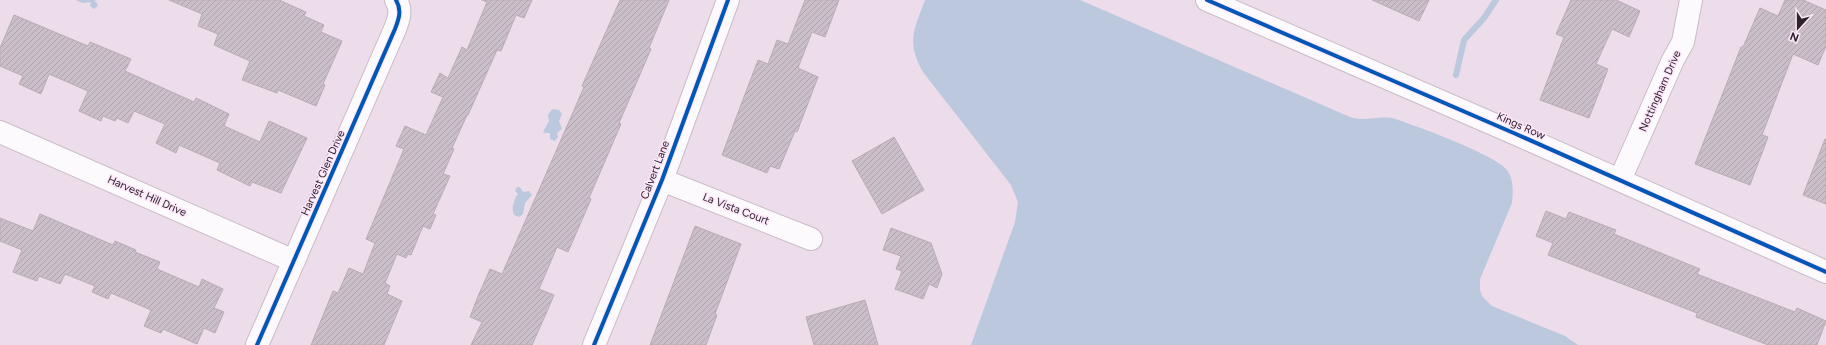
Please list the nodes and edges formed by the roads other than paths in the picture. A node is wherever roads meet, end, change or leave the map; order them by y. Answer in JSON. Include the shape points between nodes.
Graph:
{"nodes":[{"id":1,"x":728,"y":0,"type":"edge"},
{"id":2,"x":1207,"y":0,"type":"edge"},
{"id":3,"x":1691,"y":0,"type":"edge"},
{"id":4,"x":398,"y":3,"type":"edge"},
{"id":5,"x":0,"y":132,"type":"edge"},
{"id":6,"x":662,"y":180,"type":"junction"},
{"id":7,"x":1620,"y":180,"type":"junction"},
{"id":8,"x":811,"y":239,"type":"dead end"},
{"id":9,"x":294,"y":261,"type":"junction"},
{"id":10,"x":1826,"y":272,"type":"edge"},
{"id":11,"x":257,"y":345,"type":"edge"},
{"id":12,"x":594,"y":345,"type":"edge"}],
"edges":[{"from":1,"to":6,"type":"street","name":"Calvert Lane"},
{"from":2,"to":7,"type":"street","name":"Kings Row"},
{"from":3,"to":7,"type":"street","name":"Nottingham Drive","via":[[1683,42]]},
{"from":4,"to":9,"type":"street","name":"Harvest Glen Drive","via":[[400,15],[395,29]]},
{"from":5,"to":9,"type":"street","name":"Harvest Hill Drive"},
{"from":6,"to":8,"type":"street","name":"La Vista Court"},
{"from":6,"to":12,"type":"street","name":"Calvert Lane"},
{"from":7,"to":10,"type":"street","name":"Kings Row"},
{"from":9,"to":11,"type":"street","name":"Harvest Glen Drive"}]}
